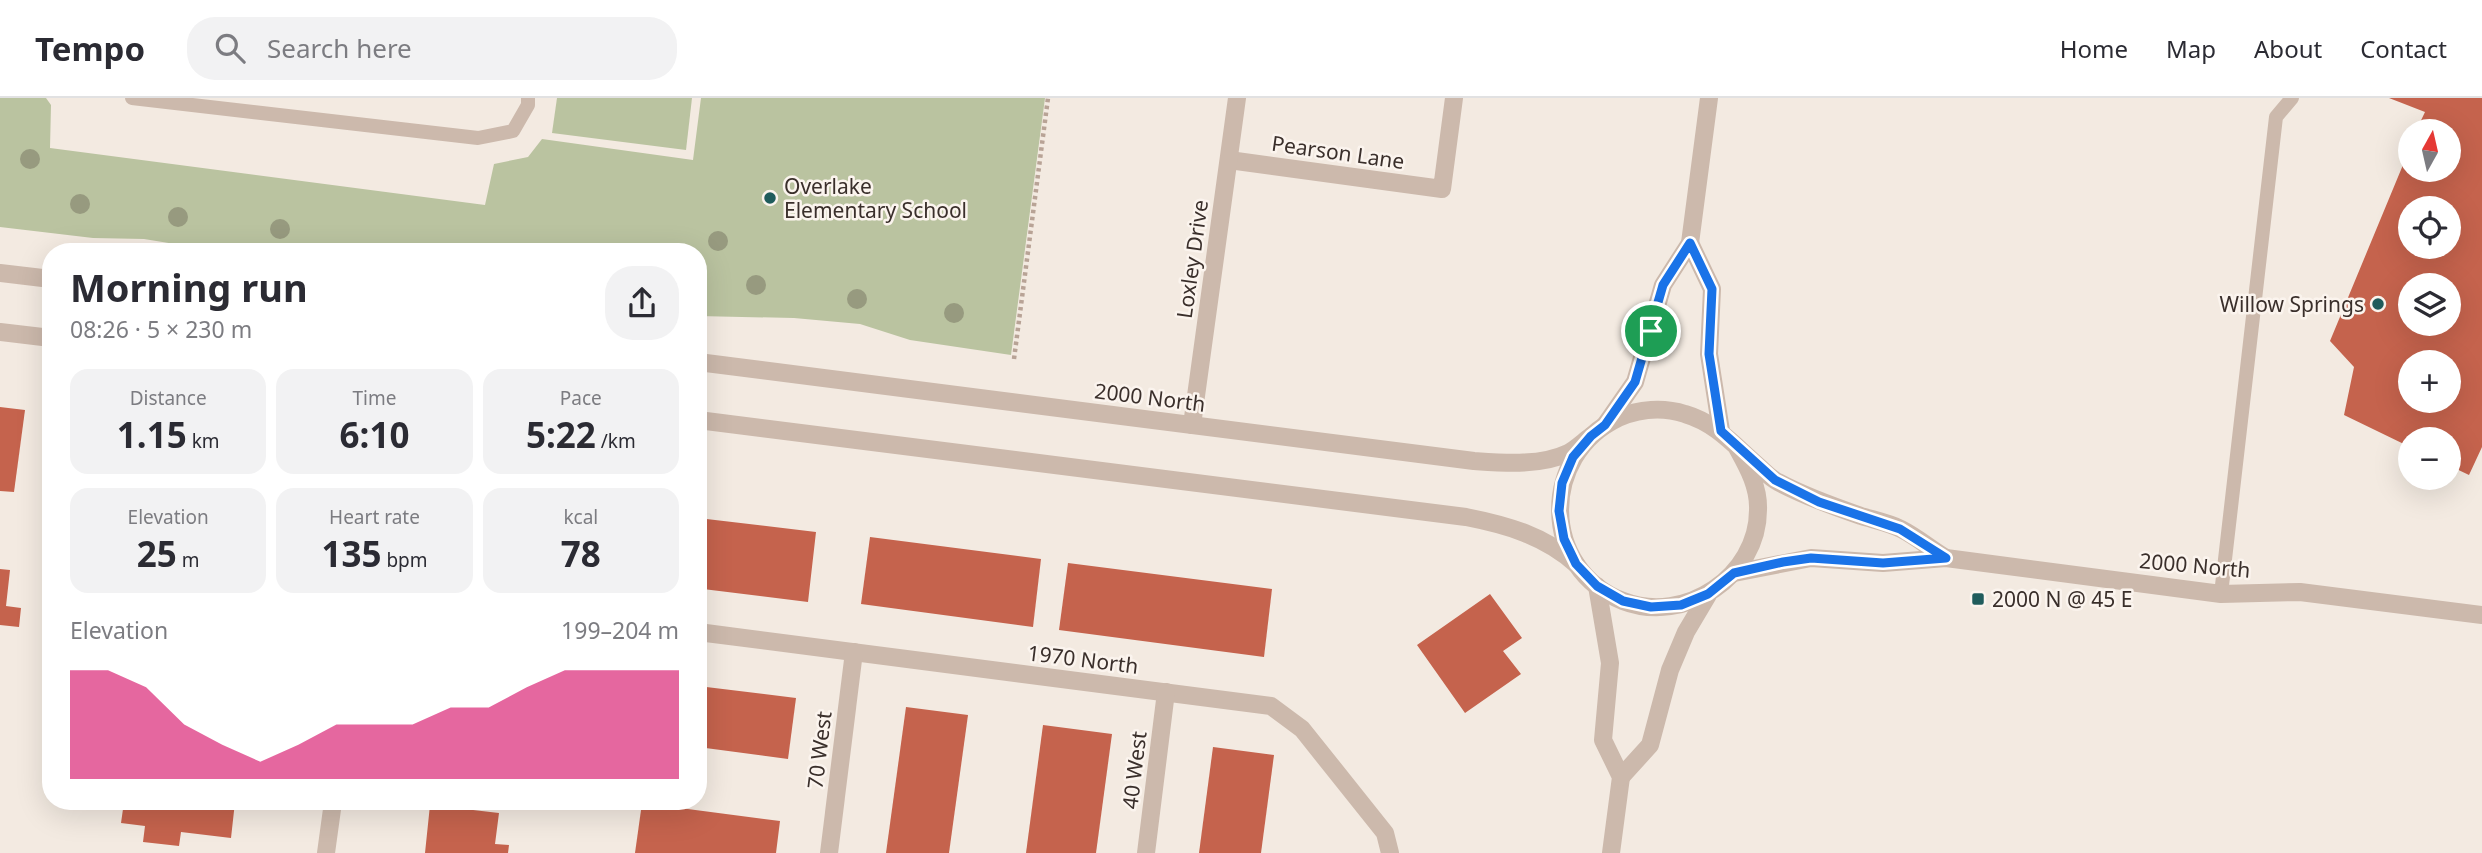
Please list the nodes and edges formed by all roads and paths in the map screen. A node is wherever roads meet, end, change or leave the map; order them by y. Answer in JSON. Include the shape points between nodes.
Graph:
{"nodes":[{"id":1,"x":132,"y":98,"type":"edge"},
{"id":2,"x":528,"y":98,"type":"edge"},
{"id":3,"x":1048,"y":98,"type":"edge"},
{"id":4,"x":1237,"y":98,"type":"edge"},
{"id":5,"x":1454,"y":98,"type":"edge"},
{"id":6,"x":1709,"y":98,"type":"edge"},
{"id":7,"x":2292,"y":98,"type":"edge"},
{"id":8,"x":1229,"y":160,"type":"junction"},
{"id":9,"x":1690,"y":243,"type":"junction"},
{"id":10,"x":0,"y":273,"type":"edge"},
{"id":11,"x":42,"y":278,"type":"edge"},
{"id":12,"x":0,"y":332,"type":"edge"},
{"id":13,"x":42,"y":337,"type":"edge"},
{"id":14,"x":1014,"y":359,"type":"dead end"},
{"id":15,"x":707,"y":363,"type":"edge"},
{"id":16,"x":707,"y":421,"type":"edge"},
{"id":17,"x":1192,"y":425,"type":"junction"},
{"id":18,"x":1598,"y":430,"type":"junction"},
{"id":19,"x":1721,"y":431,"type":"junction"},
{"id":20,"x":1736,"y":446,"type":"junction"},
{"id":21,"x":1946,"y":558,"type":"junction"},
{"id":22,"x":1576,"y":564,"type":"junction"},
{"id":23,"x":1734,"y":573,"type":"junction"},
{"id":24,"x":1597,"y":586,"type":"junction"},
{"id":25,"x":1708,"y":594,"type":"junction"},
{"id":26,"x":2221,"y":594,"type":"junction"},
{"id":27,"x":2482,"y":615,"type":"edge"},
{"id":28,"x":707,"y":633,"type":"edge"},
{"id":29,"x":854,"y":652,"type":"junction"},
{"id":30,"x":1166,"y":692,"type":"junction"},
{"id":31,"x":1621,"y":777,"type":"junction"},
{"id":32,"x":332,"y":810,"type":"edge"},
{"id":33,"x":326,"y":853,"type":"edge"},
{"id":34,"x":829,"y":853,"type":"edge"},
{"id":35,"x":1146,"y":853,"type":"edge"},
{"id":36,"x":1390,"y":853,"type":"edge"},
{"id":37,"x":1611,"y":853,"type":"edge"}],
"edges":[{"from":1,"to":2,"type":"lane","via":[[478,138],[513,131]]},
{"from":3,"to":14,"type":"path"},
{"from":4,"to":8,"type":"street","name":"Loxley Drive"},
{"from":5,"to":8,"type":"street","name":"Pearson Lane","via":[[1442,189]]},
{"from":6,"to":9,"type":"street"},
{"from":7,"to":26,"type":"lane","via":[[2276,117]]},
{"from":8,"to":17,"type":"street","name":"Loxley Drive"},
{"from":9,"to":18,"type":"street","via":[[1663,285],[1635,382]]},
{"from":9,"to":19,"type":"street","via":[[1712,289],[1709,354]]},
{"from":10,"to":11,"type":"street"},
{"from":12,"to":13,"type":"street"},
{"from":15,"to":17,"type":"street","name":"2000 North"},
{"from":16,"to":22,"type":"street","via":[[1466,517],[1520,530]]},
{"from":17,"to":18,"type":"street","name":"2000 North","via":[[1505,463],[1569,453]]},
{"from":18,"to":19,"type":"street","via":[[1628,414],[1652,409],[1700,418]]},
{"from":18,"to":22,"type":"street","via":[[1573,457],[1562,483],[1559,511],[1564,539]]},
{"from":19,"to":20,"type":"street"},
{"from":20,"to":21,"type":"street","name":"2000 North","via":[[1775,480],[1819,502],[1900,529]]},
{"from":20,"to":23,"type":"street","via":[[1753,475],[1758,510],[1752,543]]},
{"from":21,"to":23,"type":"street","name":"2000 North","via":[[1883,563],[1811,558]]},
{"from":21,"to":26,"type":"street","name":"2000 North"},
{"from":22,"to":24,"type":"street"},
{"from":23,"to":25,"type":"street"},
{"from":24,"to":25,"type":"street","via":[[1623,601],[1651,607],[1681,605]]},
{"from":24,"to":31,"type":"street","via":[[1610,663],[1603,740]]},
{"from":25,"to":31,"type":"street","via":[[1670,670],[1650,746]]},
{"from":26,"to":27,"type":"street","name":"2000 North","via":[[2300,592]]},
{"from":28,"to":29,"type":"street","name":"1970 North"},
{"from":29,"to":30,"type":"street","name":"1970 North"},
{"from":29,"to":34,"type":"street","name":"70 West"},
{"from":30,"to":35,"type":"street","name":"40 West"},
{"from":30,"to":36,"type":"street","name":"1970 North","via":[[1271,706],[1302,729],[1385,833]]},
{"from":31,"to":37,"type":"street"},
{"from":32,"to":33,"type":"street"}]}
